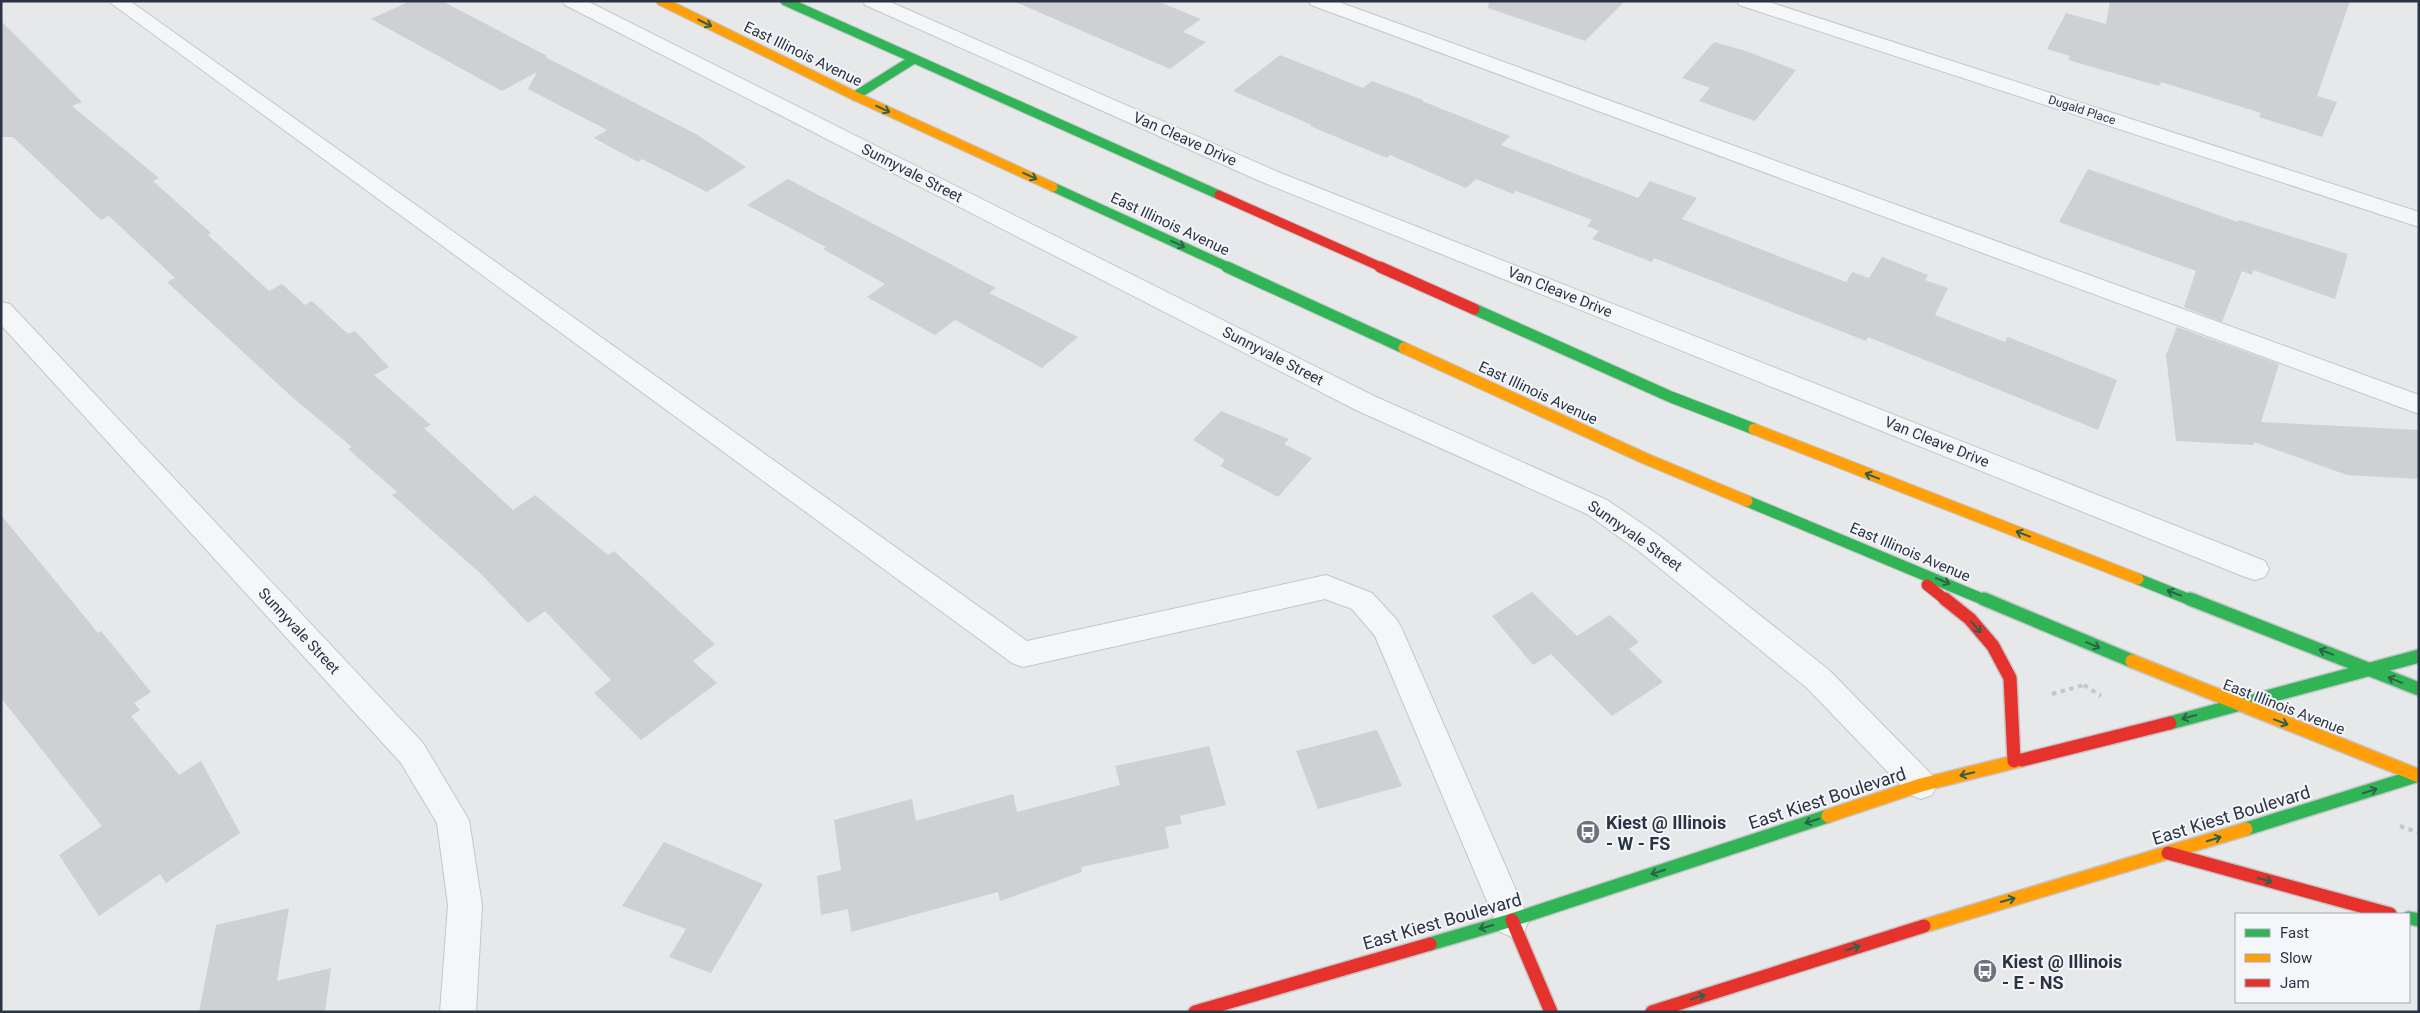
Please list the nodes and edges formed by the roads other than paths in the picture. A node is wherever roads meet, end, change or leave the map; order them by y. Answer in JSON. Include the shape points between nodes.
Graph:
{"nodes":[{"id":1,"x":117,"y":1,"type":"edge"},
{"id":2,"x":572,"y":1,"type":"edge"},
{"id":3,"x":661,"y":1,"type":"edge"},
{"id":4,"x":785,"y":1,"type":"edge"},
{"id":5,"x":872,"y":1,"type":"edge"},
{"id":6,"x":1318,"y":1,"type":"edge"},
{"id":7,"x":1746,"y":1,"type":"edge"},
{"id":8,"x":914,"y":59,"type":"junction"},
{"id":9,"x":855,"y":96,"type":"junction"},
{"id":10,"x":2419,"y":220,"type":"edge"},
{"id":11,"x":1,"y":310,"type":"edge"},
{"id":12,"x":2419,"y":405,"type":"edge"},
{"id":13,"x":1898,"y":562,"type":"junction"},
{"id":14,"x":2255,"y":569,"type":"dead end"},
{"id":15,"x":2419,"y":656,"type":"edge"},
{"id":16,"x":2371,"y":670,"type":"junction"},
{"id":17,"x":2419,"y":690,"type":"edge"},
{"id":18,"x":2236,"y":704,"type":"junction"},
{"id":19,"x":2014,"y":762,"type":"junction"},
{"id":20,"x":2418,"y":775,"type":"edge"},
{"id":21,"x":1921,"y":786,"type":"junction"},
{"id":22,"x":2168,"y":853,"type":"junction"},
{"id":23,"x":2386,"y":913,"type":"edge"},
{"id":24,"x":1512,"y":920,"type":"junction"},
{"id":25,"x":458,"y":1012,"type":"edge"},
{"id":26,"x":1195,"y":1012,"type":"edge"},
{"id":27,"x":1551,"y":1012,"type":"edge"},
{"id":28,"x":1652,"y":1012,"type":"edge"}],
"edges":[{"from":1,"to":24,"type":"street","via":[[1023,654],[1326,587],[1362,601],[1387,629]]},
{"from":2,"to":21,"type":"street","name":"Sunnyvale Street","via":[[1365,403],[1597,507],[1650,544],[1818,679]]},
{"from":3,"to":9,"type":"main road","name":"East Illinois Avenue","one_way":true},
{"from":4,"to":8,"type":"main road"},
{"from":5,"to":14,"type":"street","name":"Van Cleave Drive","via":[[1270,177]]},
{"from":6,"to":12,"type":"street"},
{"from":7,"to":10,"type":"street","name":"Dugald Place"},
{"from":8,"to":9,"type":"main road"},
{"from":16,"to":8,"type":"main road","one_way":true,"via":[[1671,397]]},
{"from":9,"to":13,"type":"main road","name":"East Illinois Avenue","one_way":true,"via":[[1644,458]]},
{"from":11,"to":25,"type":"street","name":"Sunnyvale Street","via":[[412,753],[453,820],[465,905]]},
{"from":13,"to":18,"type":"main road","name":"East Illinois Avenue","one_way":true},
{"from":13,"to":19,"type":"main road","one_way":true,"via":[[1970,619],[1993,646],[2010,678]]},
{"from":15,"to":16,"type":"main road","name":"East Kiest Boulevard"},
{"from":17,"to":16,"type":"main road","one_way":true},
{"from":16,"to":18,"type":"main road","name":"East Kiest Boulevard"},
{"from":18,"to":19,"type":"main road","name":"East Kiest Boulevard","one_way":true},
{"from":18,"to":20,"type":"main road","name":"East Illinois Avenue","one_way":true},
{"from":19,"to":21,"type":"main road","name":"East Kiest Boulevard","one_way":true},
{"from":22,"to":20,"type":"main road","name":"East Kiest Boulevard","one_way":true},
{"from":21,"to":24,"type":"main road","name":"East Kiest Boulevard","one_way":true},
{"from":22,"to":23,"type":"main road","one_way":true},
{"from":28,"to":22,"type":"main road","name":"East Kiest Boulevard","one_way":true,"via":[[1990,905]]},
{"from":24,"to":26,"type":"main road","name":"East Kiest Boulevard","one_way":true},
{"from":24,"to":27,"type":"main road"}]}
